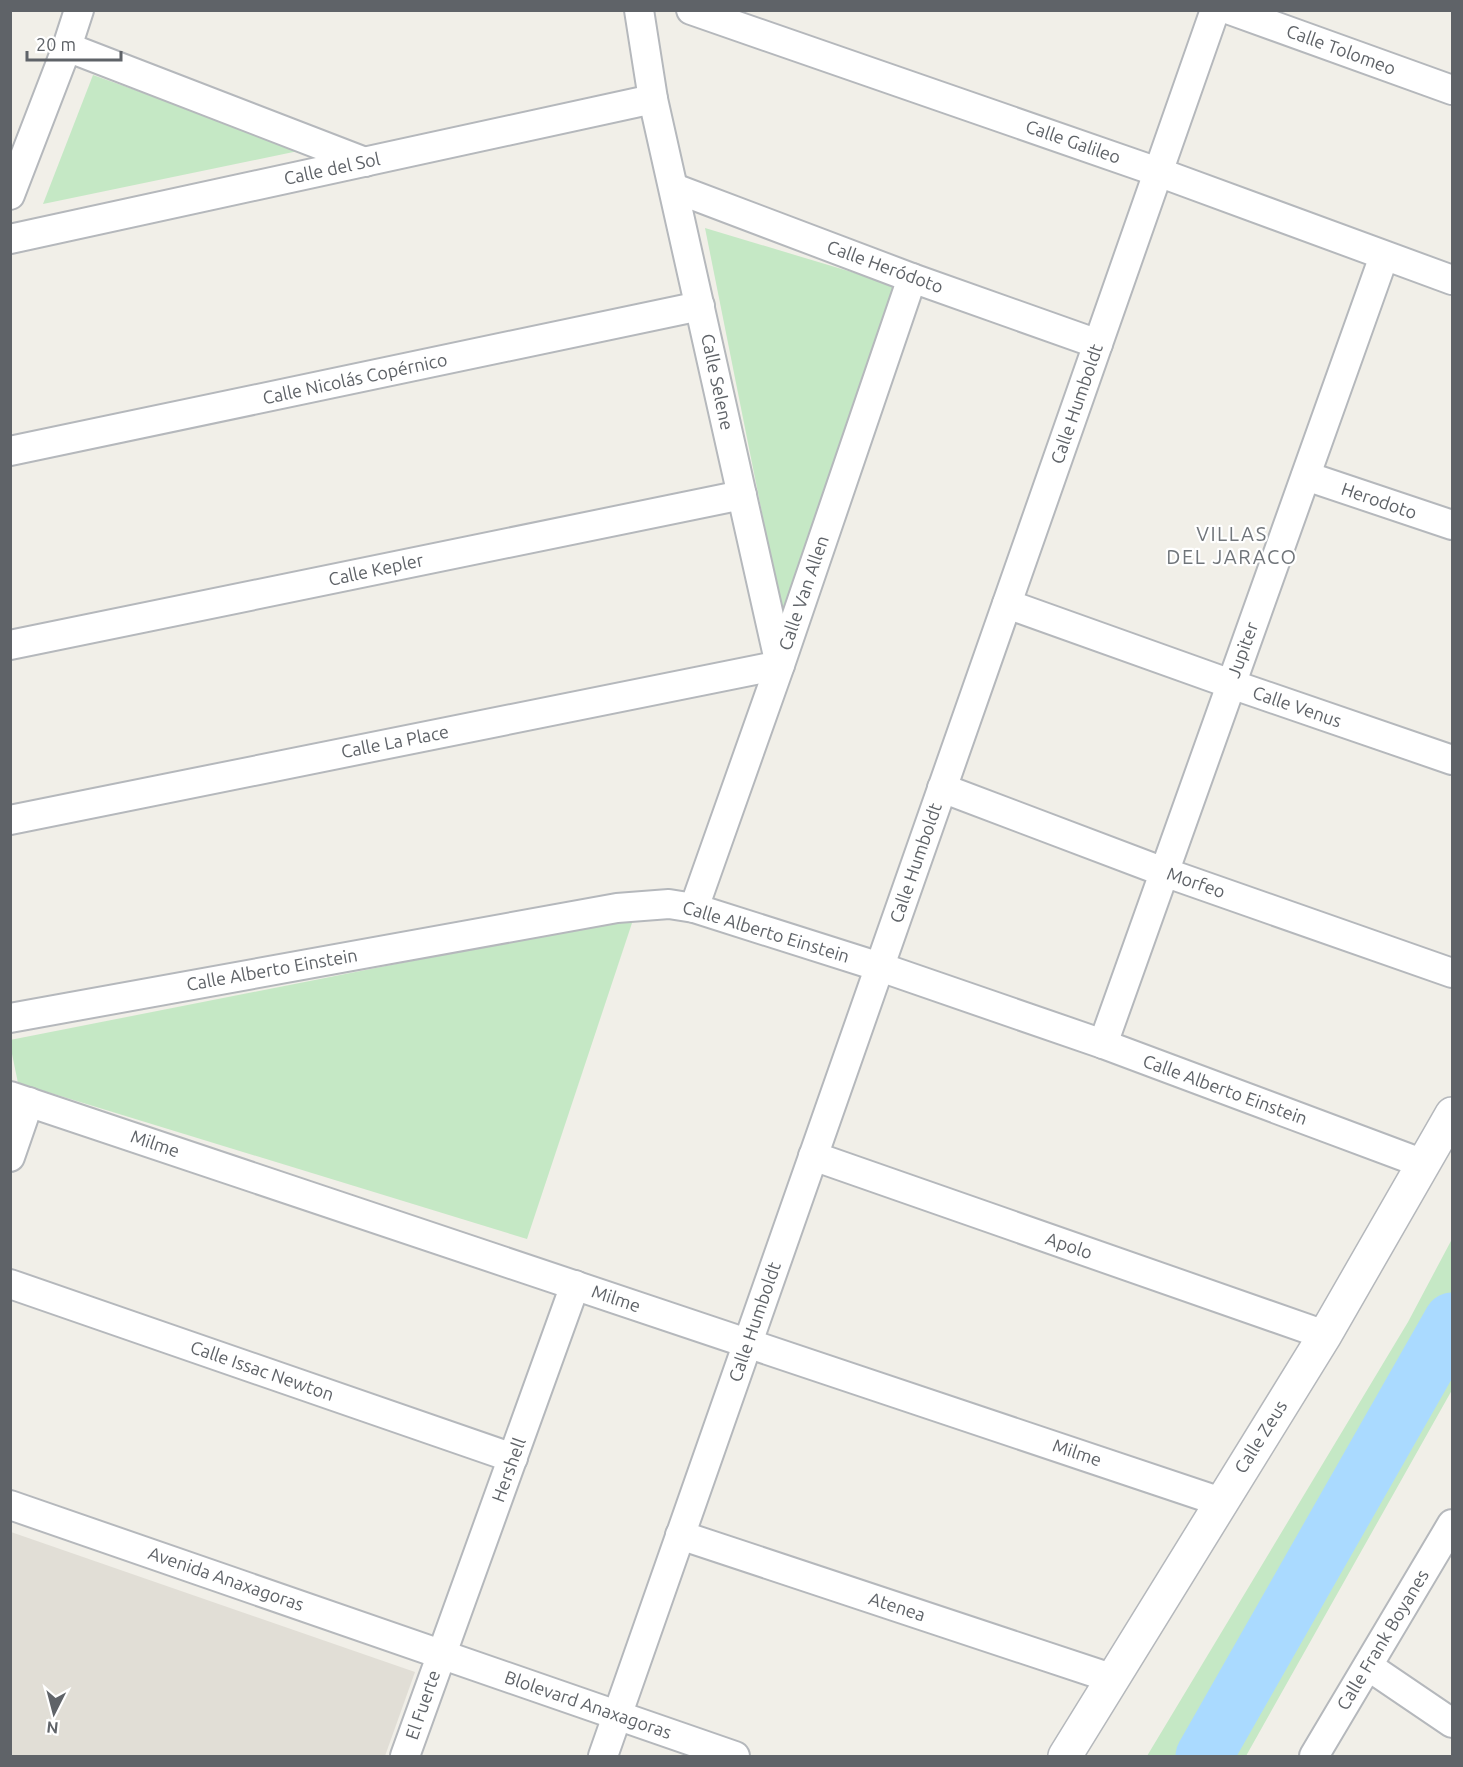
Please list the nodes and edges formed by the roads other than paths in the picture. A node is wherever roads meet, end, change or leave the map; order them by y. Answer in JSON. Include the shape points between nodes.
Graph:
{"nodes":[{"id":1,"x":79,"y":10,"type":"edge"},
{"id":2,"x":639,"y":10,"type":"edge"},
{"id":3,"x":691,"y":10,"type":"edge"},
{"id":4,"x":1215,"y":10,"type":"edge"},
{"id":5,"x":1230,"y":10,"type":"edge"},
{"id":6,"x":67,"y":46,"type":"junction"},
{"id":7,"x":1452,"y":90,"type":"edge"},
{"id":8,"x":653,"y":99,"type":"junction"},
{"id":9,"x":365,"y":162,"type":"junction"},
{"id":10,"x":1158,"y":172,"type":"junction"},
{"id":11,"x":674,"y":188,"type":"junction"},
{"id":12,"x":10,"y":195,"type":"edge"},
{"id":13,"x":10,"y":240,"type":"edge"},
{"id":14,"x":1384,"y":256,"type":"junction"},
{"id":15,"x":912,"y":278,"type":"junction"},
{"id":16,"x":1452,"y":280,"type":"edge"},
{"id":17,"x":700,"y":306,"type":"junction"},
{"id":18,"x":1098,"y":344,"type":"junction"},
{"id":19,"x":10,"y":451,"type":"edge"},
{"id":20,"x":1306,"y":476,"type":"junction"},
{"id":21,"x":742,"y":495,"type":"junction"},
{"id":22,"x":1452,"y":525,"type":"edge"},
{"id":23,"x":1007,"y":604,"type":"junction"},
{"id":24,"x":10,"y":645,"type":"edge"},
{"id":25,"x":780,"y":665,"type":"junction"},
{"id":26,"x":1231,"y":684,"type":"junction"},
{"id":27,"x":1452,"y":760,"type":"edge"},
{"id":28,"x":942,"y":788,"type":"junction"},
{"id":29,"x":10,"y":820,"type":"edge"},
{"id":30,"x":1164,"y":872,"type":"junction"},
{"id":31,"x":694,"y":908,"type":"junction"},
{"id":32,"x":880,"y":967,"type":"junction"},
{"id":33,"x":1452,"y":973,"type":"edge"},
{"id":34,"x":10,"y":1018,"type":"edge"},
{"id":35,"x":1103,"y":1044,"type":"junction"},
{"id":36,"x":20,"y":1099,"type":"edge"},
{"id":37,"x":1452,"y":1114,"type":"edge"},
{"id":38,"x":813,"y":1156,"type":"junction"},
{"id":39,"x":10,"y":1157,"type":"edge"},
{"id":40,"x":1424,"y":1164,"type":"junction"},
{"id":41,"x":10,"y":1284,"type":"edge"},
{"id":42,"x":575,"y":1285,"type":"junction"},
{"id":43,"x":1324,"y":1335,"type":"junction"},
{"id":44,"x":748,"y":1343,"type":"junction"},
{"id":45,"x":513,"y":1458,"type":"junction"},
{"id":46,"x":1221,"y":1502,"type":"junction"},
{"id":47,"x":10,"y":1505,"type":"edge"},
{"id":48,"x":1452,"y":1524,"type":"edge"},
{"id":49,"x":680,"y":1535,"type":"junction"},
{"id":50,"x":441,"y":1654,"type":"junction"},
{"id":51,"x":1368,"y":1666,"type":"junction"},
{"id":52,"x":1114,"y":1679,"type":"junction"},
{"id":53,"x":617,"y":1715,"type":"junction"},
{"id":54,"x":1452,"y":1724,"type":"edge"},
{"id":55,"x":405,"y":1756,"type":"edge"},
{"id":56,"x":603,"y":1756,"type":"edge"},
{"id":57,"x":735,"y":1756,"type":"edge"},
{"id":58,"x":1065,"y":1756,"type":"edge"},
{"id":59,"x":1314,"y":1756,"type":"edge"}],
"edges":[{"from":1,"to":6,"type":"street"},
{"from":2,"to":8,"type":"street","name":"Calle Selene"},
{"from":3,"to":10,"type":"street","name":"Calle Galileo"},
{"from":4,"to":10,"type":"street","name":"Calle Humboldt"},
{"from":5,"to":7,"type":"street","name":"Calle Tolomeo"},
{"from":6,"to":9,"type":"street"},
{"from":6,"to":12,"type":"street"},
{"from":8,"to":9,"type":"street","name":"Calle del Sol"},
{"from":8,"to":11,"type":"street","name":"Calle Selene"},
{"from":9,"to":13,"type":"street","name":"Calle del Sol"},
{"from":10,"to":14,"type":"street","name":"Calle Galileo"},
{"from":10,"to":18,"type":"street","name":"Calle Humboldt"},
{"from":11,"to":15,"type":"street","name":"Calle Heródoto"},
{"from":11,"to":17,"type":"street","name":"Calle Selene"},
{"from":14,"to":16,"type":"street","name":"Calle Galileo"},
{"from":14,"to":20,"type":"street","name":"Jupiter"},
{"from":15,"to":18,"type":"street","name":"Calle Heródoto"},
{"from":15,"to":25,"type":"street","name":"Calle Van Allen"},
{"from":17,"to":19,"type":"street","name":"Calle Nicolás Copérnico"},
{"from":17,"to":21,"type":"street","name":"Calle Selene"},
{"from":18,"to":23,"type":"street","name":"Calle Humboldt"},
{"from":20,"to":22,"type":"street","name":"Herodoto"},
{"from":20,"to":26,"type":"street","name":"Jupiter"},
{"from":21,"to":24,"type":"street","name":"Calle Kepler"},
{"from":21,"to":25,"type":"street","name":"Calle Selene"},
{"from":23,"to":26,"type":"street","name":"Calle Venus"},
{"from":23,"to":28,"type":"street","name":"Calle Humboldt"},
{"from":25,"to":29,"type":"street","name":"Calle La Place"},
{"from":25,"to":31,"type":"street","name":"Calle Van Allen"},
{"from":26,"to":27,"type":"street","name":"Calle Venus"},
{"from":26,"to":30,"type":"street","name":"Jupiter"},
{"from":28,"to":30,"type":"street","name":"Morfeo"},
{"from":28,"to":32,"type":"street","name":"Calle Humboldt"},
{"from":30,"to":33,"type":"street","name":"Morfeo"},
{"from":30,"to":35,"type":"street","name":"Jupiter"},
{"from":31,"to":32,"type":"street","name":"Calle Alberto Einstein"},
{"from":31,"to":34,"type":"street","name":"Calle Alberto Einstein","via":[[669,904],[617,908]]},
{"from":32,"to":35,"type":"street","name":"Calle Alberto Einstein"},
{"from":32,"to":38,"type":"street","name":"Calle Humboldt"},
{"from":35,"to":40,"type":"street","name":"Calle Alberto Einstein"},
{"from":36,"to":39,"type":"street"},
{"from":36,"to":42,"type":"street","name":"Milme"},
{"from":37,"to":40,"type":"street","name":"Calle Zeus"},
{"from":38,"to":43,"type":"street","name":"Apolo"},
{"from":38,"to":44,"type":"street","name":"Calle Humboldt"},
{"from":40,"to":43,"type":"street","name":"Calle Zeus"},
{"from":41,"to":45,"type":"street","name":"Calle Issac Newton"},
{"from":42,"to":44,"type":"street","name":"Milme"},
{"from":42,"to":45,"type":"street","name":"Hershell"},
{"from":43,"to":46,"type":"street","name":"Calle Zeus"},
{"from":44,"to":46,"type":"street","name":"Milme"},
{"from":44,"to":49,"type":"street","name":"Calle Humboldt"},
{"from":45,"to":50,"type":"street","name":"Hershell"},
{"from":46,"to":52,"type":"street","name":"Calle Zeus"},
{"from":47,"to":50,"type":"street","name":"Avenida Anaxagoras"},
{"from":48,"to":51,"type":"street","name":"Calle Frank Boyanes"},
{"from":49,"to":52,"type":"street","name":"Atenea"},
{"from":49,"to":53,"type":"street","name":"Calle Humboldt"},
{"from":50,"to":53,"type":"street","name":"Blolevard Anaxagoras"},
{"from":50,"to":55,"type":"street","name":"El Fuerte"},
{"from":51,"to":54,"type":"street"},
{"from":51,"to":59,"type":"street","name":"Calle Frank Boyanes"},
{"from":52,"to":58,"type":"street","name":"Calle Zeus"},
{"from":53,"to":56,"type":"street","name":"Calle Humboldt"},
{"from":53,"to":57,"type":"street","name":"Blolevard Anaxagoras"}]}
